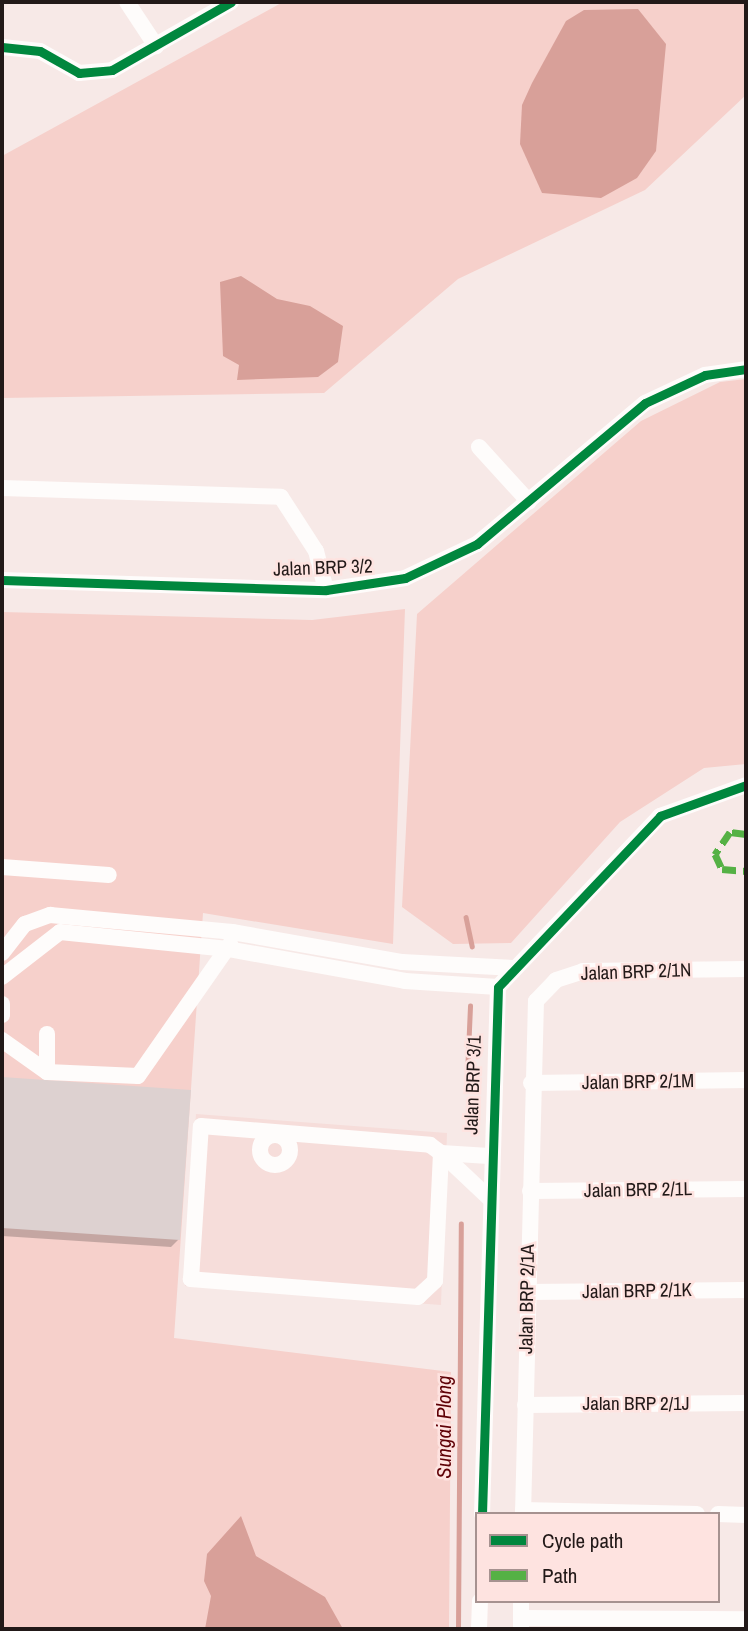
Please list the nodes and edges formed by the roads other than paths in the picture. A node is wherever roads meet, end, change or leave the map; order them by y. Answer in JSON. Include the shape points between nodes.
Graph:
{"nodes":[{"id":1,"x":127,"y":2,"type":"edge"},
{"id":2,"x":231,"y":2,"type":"edge"},
{"id":3,"x":156,"y":46,"type":"junction"},
{"id":4,"x":2,"y":47,"type":"edge"},
{"id":5,"x":746,"y":369,"type":"edge"},
{"id":6,"x":479,"y":447,"type":"dead end"},
{"id":7,"x":2,"y":488,"type":"edge"},
{"id":8,"x":529,"y":502,"type":"junction"},
{"id":9,"x":2,"y":580,"type":"edge"},
{"id":10,"x":326,"y":590,"type":"junction"},
{"id":11,"x":746,"y":785,"type":"edge"},
{"id":12,"x":4,"y":871,"type":"edge"},
{"id":13,"x":109,"y":875,"type":"dead end"},
{"id":14,"x":232,"y":932,"type":"junction"},
{"id":15,"x":7,"y":939,"type":"edge"},
{"id":16,"x":229,"y":949,"type":"junction"},
{"id":17,"x":2,"y":953,"type":"edge"},
{"id":18,"x":513,"y":968,"type":"junction"},
{"id":19,"x":746,"y":969,"type":"edge"},
{"id":20,"x":2,"y":976,"type":"edge"},
{"id":21,"x":498,"y":987,"type":"junction"},
{"id":22,"x":2,"y":1004,"type":"edge"},
{"id":23,"x":2,"y":1015,"type":"edge"},
{"id":24,"x":47,"y":1034,"type":"dead end"},
{"id":25,"x":2,"y":1040,"type":"edge"},
{"id":26,"x":47,"y":1072,"type":"junction"},
{"id":27,"x":746,"y":1080,"type":"edge"},
{"id":28,"x":531,"y":1083,"type":"junction"},
{"id":29,"x":489,"y":1126,"type":"junction"},
{"id":30,"x":447,"y":1158,"type":"junction"},
{"id":31,"x":489,"y":1161,"type":"junction"},
{"id":32,"x":746,"y":1189,"type":"edge"},
{"id":33,"x":530,"y":1191,"type":"junction"},
{"id":34,"x":488,"y":1197,"type":"junction"},
{"id":35,"x":746,"y":1290,"type":"edge"},
{"id":36,"x":527,"y":1292,"type":"junction"},
{"id":37,"x":746,"y":1403,"type":"edge"},
{"id":38,"x":526,"y":1405,"type":"junction"},
{"id":39,"x":482,"y":1512,"type":"edge"},
{"id":40,"x":523,"y":1512,"type":"edge"},
{"id":41,"x":720,"y":1514,"type":"edge"},
{"id":42,"x":746,"y":1515,"type":"edge"},
{"id":43,"x":480,"y":1603,"type":"edge"},
{"id":44,"x":521,"y":1603,"type":"edge"},
{"id":45,"x":746,"y":1619,"type":"edge"},
{"id":46,"x":521,"y":1624,"type":"edge"},
{"id":47,"x":479,"y":1629,"type":"edge"}],
"edges":[{"from":1,"to":3,"type":"street"},
{"from":2,"to":3,"type":"street"},
{"from":3,"to":4,"type":"street","via":[[112,70],[79,73],[40,51]]},
{"from":5,"to":8,"type":"street","name":"Jalan BRP 3/2","via":[[705,375],[645,403]]},
{"from":6,"to":8,"type":"street"},
{"from":7,"to":10,"type":"street","name":"Jalan BRP 3/2","via":[[281,497],[316,551]]},
{"from":8,"to":10,"type":"street","name":"Jalan BRP 3/2","via":[[477,544],[405,578]]},
{"from":9,"to":10,"type":"street","name":"Jalan BRP 3/2"},
{"from":11,"to":18,"type":"street","via":[[660,816]]},
{"from":12,"to":13,"type":"street"},
{"from":14,"to":15,"type":"street","via":[[50,915]]},
{"from":14,"to":16,"type":"street"},
{"from":14,"to":18,"type":"street","via":[[402,962]]},
{"from":15,"to":17,"type":"street"},
{"from":16,"to":20,"type":"street","via":[[60,932]]},
{"from":16,"to":21,"type":"street","via":[[405,981]]},
{"from":16,"to":26,"type":"street","via":[[154,1045],[138,1076]]},
{"from":18,"to":21,"type":"street"},
{"from":19,"to":28,"type":"street","name":"Jalan BRP 2/1N","via":[[583,971],[556,980],[532,1016]]},
{"from":21,"to":29,"type":"street","name":"Jalan BRP 3/1"},
{"from":22,"to":23,"type":"street"},
{"from":24,"to":26,"type":"street"},
{"from":25,"to":26,"type":"street"},
{"from":27,"to":28,"type":"street","name":"Jalan BRP 2/1M"},
{"from":28,"to":33,"type":"street","name":"Jalan BRP 2/1A"},
{"from":29,"to":30,"type":"street"},
{"from":29,"to":31,"type":"street","name":"Jalan BRP 3/1"},
{"from":30,"to":30,"type":"street","via":[[435,1281],[418,1297],[191,1279],[201,1126],[278,1136],[430,1145]]},
{"from":30,"to":31,"type":"street"},
{"from":30,"to":34,"type":"street","via":[[469,1172]]},
{"from":31,"to":34,"type":"street","name":"Jalan BRP 3/1"},
{"from":32,"to":33,"type":"street","name":"Jalan BRP 2/1L"},
{"from":33,"to":36,"type":"street","name":"Jalan BRP 2/1A"},
{"from":34,"to":39,"type":"street","name":"Jalan BRP 3/1"},
{"from":35,"to":36,"type":"street","name":"Jalan BRP 2/1K"},
{"from":36,"to":38,"type":"street","name":"Jalan BRP 2/1A"},
{"from":37,"to":38,"type":"street","name":"Jalan BRP 2/1J"},
{"from":38,"to":40,"type":"street","name":"Jalan BRP 2/1A"},
{"from":41,"to":42,"type":"street"},
{"from":43,"to":47,"type":"street"},
{"from":44,"to":46,"type":"street"},
{"from":45,"to":46,"type":"street"}]}
